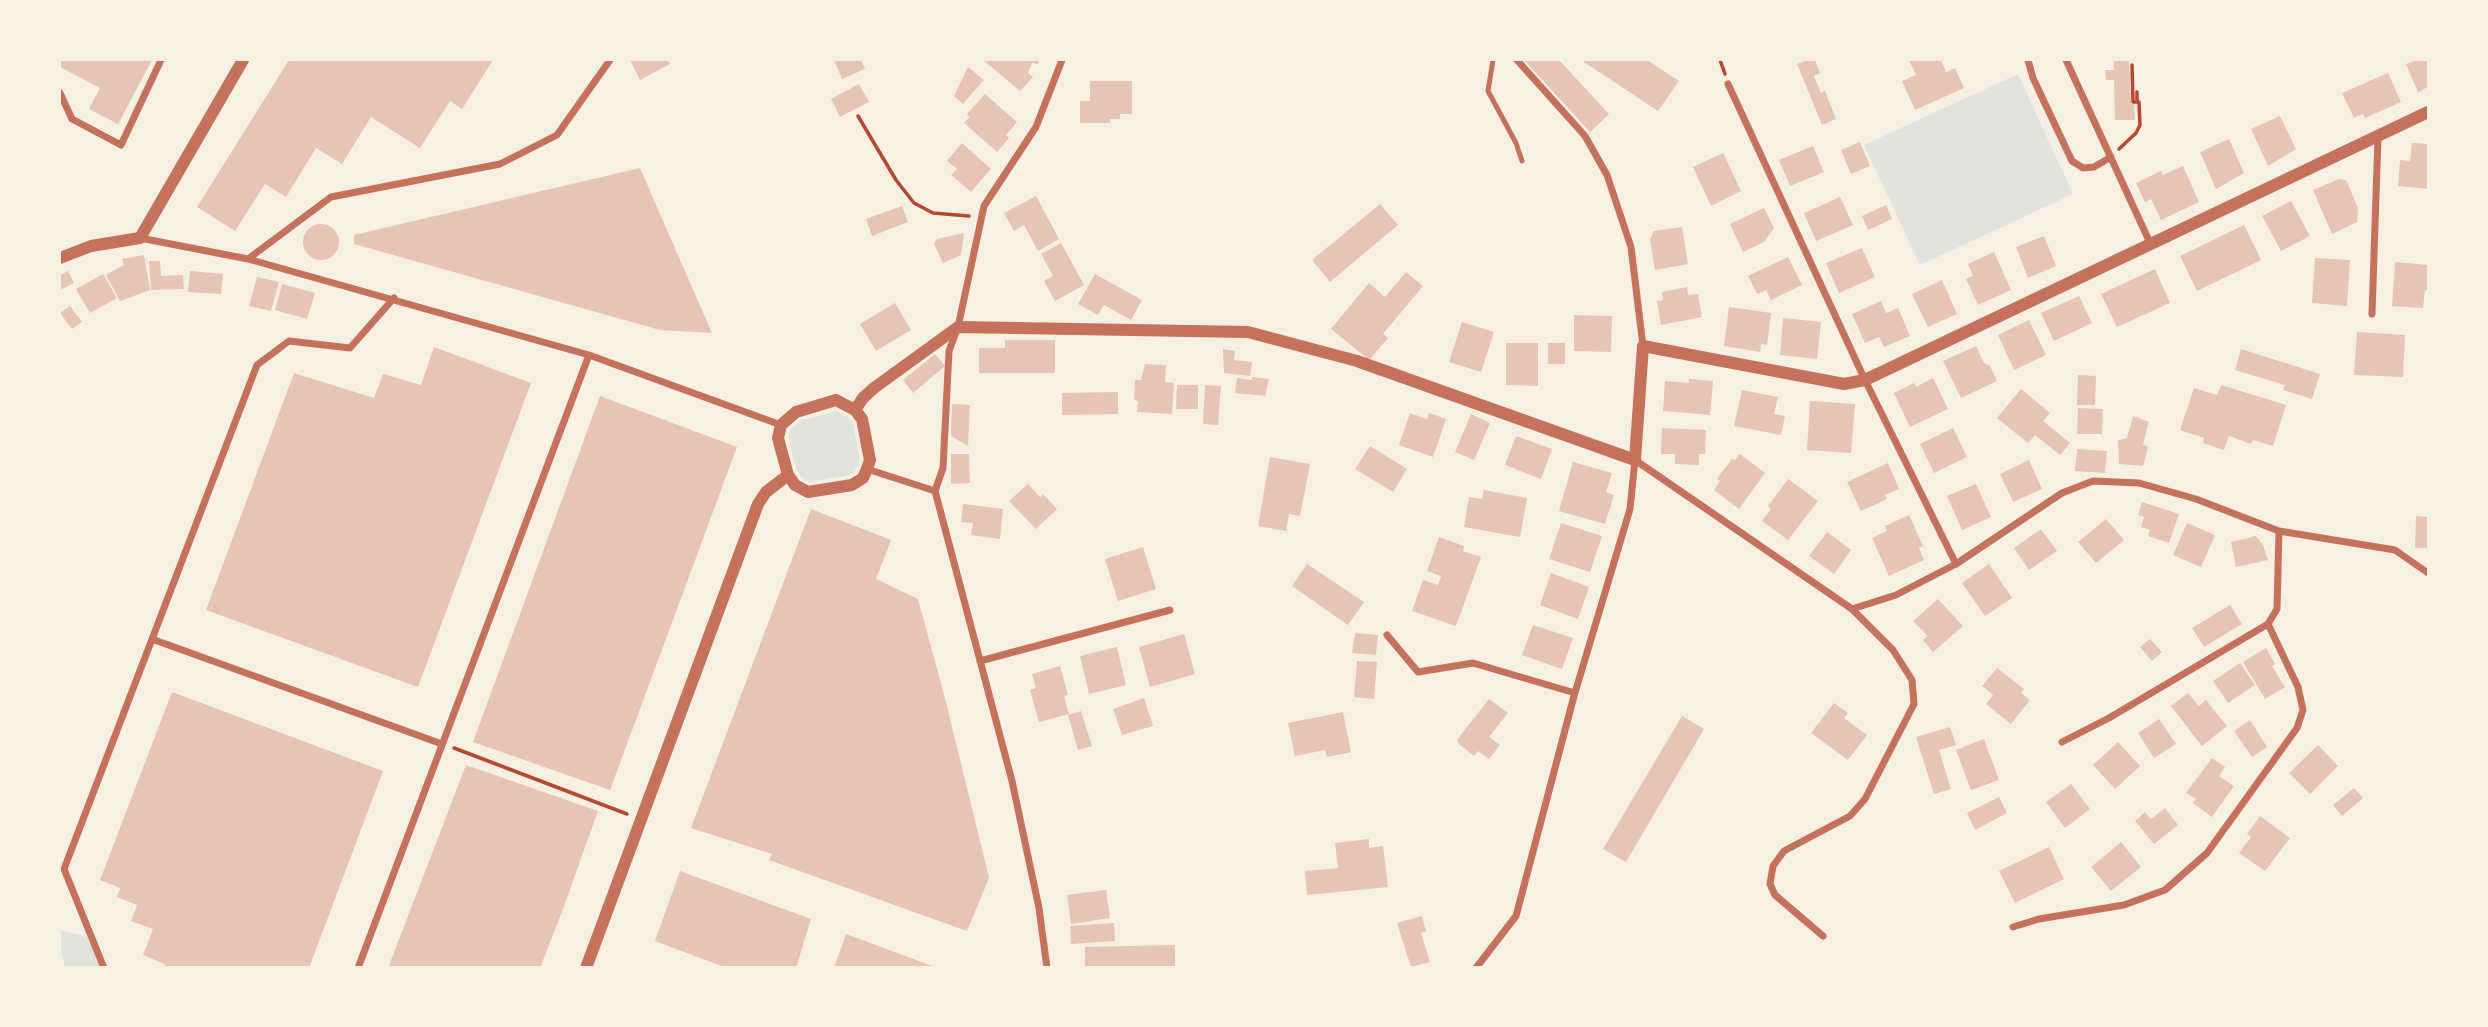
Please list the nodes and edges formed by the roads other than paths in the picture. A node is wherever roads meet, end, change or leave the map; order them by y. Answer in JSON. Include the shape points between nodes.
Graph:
{"nodes":[{"id":1,"x":161,"y":60,"type":"edge"},
{"id":2,"x":243,"y":60,"type":"edge"},
{"id":3,"x":610,"y":60,"type":"edge"},
{"id":4,"x":1062,"y":60,"type":"edge"},
{"id":5,"x":1493,"y":60,"type":"edge"},
{"id":6,"x":1517,"y":60,"type":"edge"},
{"id":7,"x":2028,"y":60,"type":"edge"},
{"id":8,"x":2066,"y":60,"type":"edge"},
{"id":9,"x":1728,"y":85,"type":"dead end"},
{"id":10,"x":60,"y":93,"type":"edge"},
{"id":11,"x":2428,"y":112,"type":"edge"},
{"id":12,"x":2378,"y":137,"type":"junction"},
{"id":13,"x":2111,"y":158,"type":"junction"},
{"id":14,"x":1522,"y":162,"type":"dead end"},
{"id":15,"x":140,"y":238,"type":"junction"},
{"id":16,"x":2151,"y":245,"type":"junction"},
{"id":17,"x":60,"y":258,"type":"edge"},
{"id":18,"x":248,"y":259,"type":"junction"},
{"id":19,"x":394,"y":298,"type":"junction"},
{"id":20,"x":2372,"y":314,"type":"dead end"},
{"id":21,"x":958,"y":327,"type":"junction"},
{"id":22,"x":1643,"y":346,"type":"junction"},
{"id":23,"x":589,"y":355,"type":"junction"},
{"id":24,"x":1865,"y":380,"type":"junction"},
{"id":25,"x":855,"y":410,"type":"junction"},
{"id":26,"x":781,"y":425,"type":"junction"},
{"id":27,"x":1635,"y":460,"type":"junction"},
{"id":28,"x":867,"y":469,"type":"junction"},
{"id":29,"x":788,"y":475,"type":"junction"},
{"id":30,"x":935,"y":491,"type":"junction"},
{"id":31,"x":2279,"y":531,"type":"junction"},
{"id":32,"x":1956,"y":564,"type":"junction"},
{"id":33,"x":2428,"y":573,"type":"edge"},
{"id":34,"x":1852,"y":609,"type":"junction"},
{"id":35,"x":1170,"y":610,"type":"dead end"},
{"id":36,"x":2268,"y":624,"type":"junction"},
{"id":37,"x":1387,"y":635,"type":"dead end"},
{"id":38,"x":152,"y":639,"type":"junction"},
{"id":39,"x":980,"y":661,"type":"junction"},
{"id":40,"x":1575,"y":693,"type":"junction"},
{"id":41,"x":2062,"y":742,"type":"dead end"},
{"id":42,"x":442,"y":744,"type":"junction"},
{"id":43,"x":2013,"y":928,"type":"dead end"},
{"id":44,"x":1823,"y":936,"type":"dead end"},
{"id":45,"x":104,"y":968,"type":"edge"},
{"id":46,"x":358,"y":968,"type":"edge"},
{"id":47,"x":586,"y":968,"type":"edge"},
{"id":48,"x":1047,"y":968,"type":"edge"},
{"id":49,"x":1476,"y":968,"type":"edge"}],
"edges":[{"from":1,"to":10,"type":"street","via":[[121,145],[72,118]]},
{"from":2,"to":15,"type":"street"},
{"from":3,"to":18,"type":"street","via":[[557,135],[500,164],[331,197]]},
{"from":4,"to":21,"type":"street","via":[[1036,127],[984,206]]},
{"from":5,"to":14,"type":"lane","via":[[1488,91]]},
{"from":6,"to":22,"type":"street","via":[[1585,136],[1607,175],[1631,247]]},
{"from":7,"to":13,"type":"street","via":[[2071,160],[2082,168]]},
{"from":8,"to":13,"type":"street"},
{"from":9,"to":24,"type":"street"},
{"from":11,"to":12,"type":"street"},
{"from":12,"to":16,"type":"street"},
{"from":12,"to":20,"type":"street"},
{"from":13,"to":16,"type":"street"},
{"from":15,"to":17,"type":"street","via":[[91,246]]},
{"from":15,"to":18,"type":"street"},
{"from":16,"to":24,"type":"street"},
{"from":18,"to":19,"type":"street"},
{"from":19,"to":23,"type":"street"},
{"from":19,"to":38,"type":"street","via":[[350,348],[289,341],[257,365]]},
{"from":21,"to":25,"type":"street","via":[[874,388]]},
{"from":21,"to":27,"type":"street","via":[[1248,332],[1357,361]]},
{"from":21,"to":30,"type":"street","via":[[949,351],[943,468]]},
{"from":22,"to":24,"type":"street","via":[[1844,384]]},
{"from":22,"to":27,"type":"street"},
{"from":23,"to":26,"type":"street"},
{"from":23,"to":42,"type":"street"},
{"from":24,"to":32,"type":"street"},
{"from":25,"to":26,"type":"street","via":[[836,400],[796,412]]},
{"from":25,"to":28,"type":"street","via":[[862,419],[870,460]]},
{"from":26,"to":29,"type":"street","via":[[778,438]]},
{"from":27,"to":34,"type":"street"},
{"from":27,"to":40,"type":"street","via":[[1630,509]]},
{"from":28,"to":29,"type":"street","via":[[852,485],[807,492]]},
{"from":28,"to":30,"type":"street"},
{"from":29,"to":47,"type":"street","via":[[758,504]]},
{"from":30,"to":39,"type":"street"},
{"from":31,"to":32,"type":"street","via":[[2196,499],[2139,484],[2093,481],[2062,493]]},
{"from":31,"to":33,"type":"street","via":[[2395,550]]},
{"from":31,"to":36,"type":"street","via":[[2277,609]]},
{"from":32,"to":34,"type":"street","via":[[1896,595]]},
{"from":34,"to":44,"type":"street","via":[[1893,650],[1912,680],[1914,704],[1865,799],[1850,817],[1784,850],[1773,866],[1770,884],[1775,895]]},
{"from":35,"to":39,"type":"street"},
{"from":36,"to":41,"type":"street"},
{"from":36,"to":43,"type":"street","via":[[2298,687],[2303,710],[2297,728],[2207,853],[2165,890],[2124,905],[2039,919]]},
{"from":37,"to":40,"type":"street","via":[[1418,672],[1473,663]]},
{"from":38,"to":42,"type":"street"},
{"from":38,"to":45,"type":"street","via":[[64,869]]},
{"from":39,"to":48,"type":"street","via":[[1017,806]]},
{"from":40,"to":49,"type":"street","via":[[1516,916]]},
{"from":42,"to":46,"type":"street"}]}
